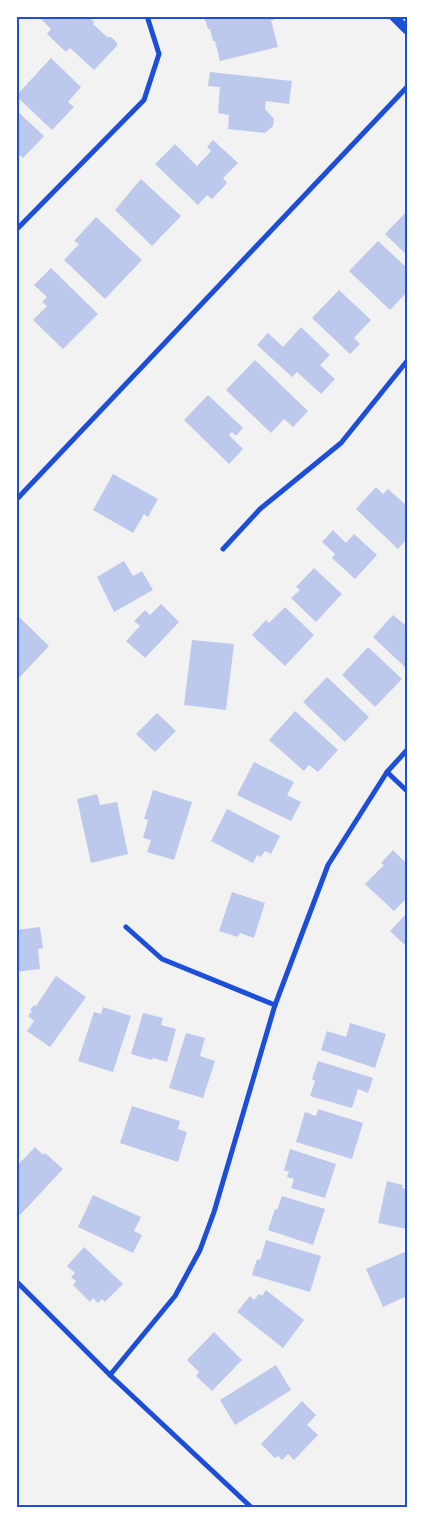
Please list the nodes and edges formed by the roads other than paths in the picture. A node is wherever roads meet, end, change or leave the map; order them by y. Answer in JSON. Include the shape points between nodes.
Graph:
{"nodes":[{"id":1,"x":147,"y":16,"type":"edge"},
{"id":2,"x":393,"y":16,"type":"edge"},
{"id":3,"x":407,"y":30,"type":"edge"},
{"id":4,"x":407,"y":87,"type":"edge"},
{"id":5,"x":16,"y":230,"type":"edge"},
{"id":6,"x":407,"y":361,"type":"edge"},
{"id":7,"x":16,"y":500,"type":"edge"},
{"id":8,"x":223,"y":549,"type":"dead end"},
{"id":9,"x":407,"y":750,"type":"edge"},
{"id":10,"x":386,"y":772,"type":"junction"},
{"id":11,"x":407,"y":791,"type":"edge"},
{"id":12,"x":126,"y":927,"type":"dead end"},
{"id":13,"x":275,"y":1005,"type":"junction"},
{"id":14,"x":16,"y":1281,"type":"edge"},
{"id":15,"x":110,"y":1375,"type":"junction"},
{"id":16,"x":252,"y":1508,"type":"edge"}],
"edges":[{"from":1,"to":5,"type":"street","via":[[159,54],[144,100]]},
{"from":2,"to":3,"type":"street"},
{"from":4,"to":7,"type":"street"},
{"from":6,"to":8,"type":"street","via":[[341,443],[260,509]]},
{"from":9,"to":10,"type":"street"},
{"from":10,"to":11,"type":"street"},
{"from":10,"to":13,"type":"street","via":[[328,865]]},
{"from":12,"to":13,"type":"street","via":[[162,959]]},
{"from":13,"to":15,"type":"street","via":[[200,1250],[175,1296]]},
{"from":14,"to":15,"type":"street"},
{"from":15,"to":16,"type":"street"}]}
